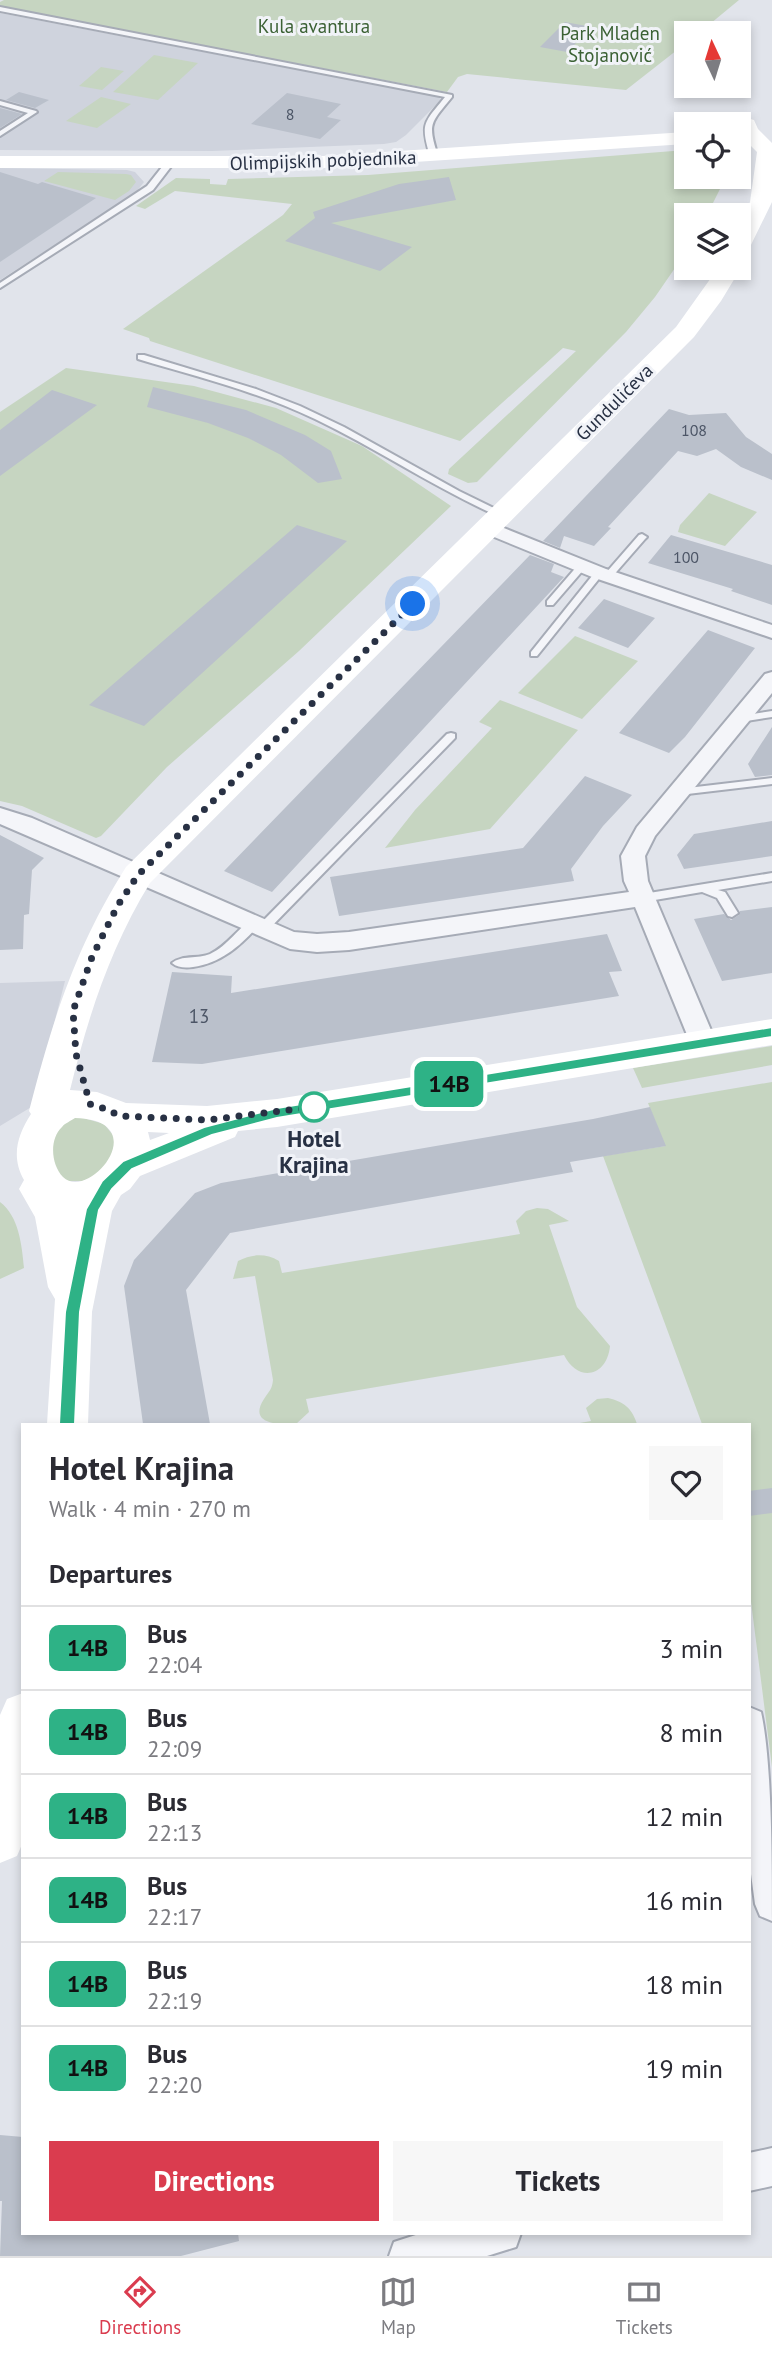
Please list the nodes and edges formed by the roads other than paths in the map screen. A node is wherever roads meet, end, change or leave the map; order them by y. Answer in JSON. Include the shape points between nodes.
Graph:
{"nodes":[{"id":1,"x":0,"y":9,"type":"edge"},
{"id":2,"x":0,"y":103,"type":"edge"},
{"id":3,"x":753,"y":129,"type":"edge"},
{"id":4,"x":0,"y":134,"type":"edge"},
{"id":5,"x":674,"y":138,"type":"edge"},
{"id":6,"x":434,"y":156,"type":"junction"},
{"id":7,"x":0,"y":162,"type":"edge"},
{"id":8,"x":169,"y":164,"type":"junction"},
{"id":9,"x":768,"y":188,"type":"edge"},
{"id":10,"x":751,"y":222,"type":"edge"},
{"id":11,"x":722,"y":280,"type":"edge"},
{"id":12,"x":0,"y":286,"type":"edge"},
{"id":13,"x":141,"y":357,"type":"dead end"},
{"id":14,"x":496,"y":522,"type":"junction"},
{"id":15,"x":642,"y":537,"type":"dead end"},
{"id":16,"x":596,"y":571,"type":"junction"},
{"id":17,"x":550,"y":603,"type":"dead end"},
{"id":18,"x":772,"y":632,"type":"edge"},
{"id":19,"x":534,"y":654,"type":"dead end"},
{"id":20,"x":772,"y":679,"type":"edge"},
{"id":21,"x":772,"y":714,"type":"edge"},
{"id":22,"x":740,"y":719,"type":"junction"},
{"id":23,"x":451,"y":736,"type":"dead end"},
{"id":24,"x":772,"y":781,"type":"edge"},
{"id":25,"x":679,"y":792,"type":"junction"},
{"id":26,"x":0,"y":816,"type":"edge"},
{"id":27,"x":138,"y":875,"type":"junction"},
{"id":28,"x":772,"y":877,"type":"edge"},
{"id":29,"x":753,"y":880,"type":"junction"},
{"id":30,"x":702,"y":887,"type":"junction"},
{"id":31,"x":772,"y":888,"type":"edge"},
{"id":32,"x":643,"y":898,"type":"junction"},
{"id":33,"x":732,"y":913,"type":"dead end"},
{"id":34,"x":259,"y":925,"type":"junction"},
{"id":35,"x":178,"y":964,"type":"dead end"},
{"id":36,"x":73,"y":1011,"type":"junction"},
{"id":37,"x":772,"y":1032,"type":"edge"},
{"id":38,"x":703,"y":1042,"type":"junction"},
{"id":39,"x":105,"y":1110,"type":"junction"},
{"id":40,"x":47,"y":1111,"type":"junction"},
{"id":41,"x":277,"y":1113,"type":"junction"},
{"id":42,"x":15,"y":1158,"type":"edge"},
{"id":43,"x":117,"y":1175,"type":"junction"},
{"id":44,"x":72,"y":1312,"type":"junction"},
{"id":45,"x":67,"y":1423,"type":"edge"},
{"id":46,"x":21,"y":1726,"type":"edge"},
{"id":47,"x":751,"y":1739,"type":"edge"},
{"id":48,"x":0,"y":1839,"type":"edge"},
{"id":49,"x":772,"y":1904,"type":"edge"},
{"id":50,"x":772,"y":2166,"type":"edge"},
{"id":51,"x":751,"y":2171,"type":"edge"},
{"id":52,"x":494,"y":2235,"type":"edge"},
{"id":53,"x":408,"y":2256,"type":"edge"}],
"edges":[{"from":1,"to":6,"type":"lane","via":[[450,96],[429,121],[427,134]]},
{"from":2,"to":4,"type":"lane","via":[[34,112]]},
{"from":3,"to":9,"type":"street","via":[[768,152]]},
{"from":5,"to":6,"type":"street","name":"Olimpijskih pobjednika"},
{"from":6,"to":8,"type":"street","name":"Olimpijskih pobjednika"},
{"from":7,"to":8,"type":"street","name":"Olimpijskih pobjednika"},
{"from":8,"to":12,"type":"lane","via":[[150,188]]},
{"from":9,"to":10,"type":"street"},
{"from":11,"to":14,"type":"street","name":"Gundulićeva","via":[[685,332]]},
{"from":13,"to":14,"type":"lane","via":[[318,417],[471,502]]},
{"from":14,"to":16,"type":"street"},
{"from":14,"to":27,"type":"street","name":"Gundulićeva"},
{"from":15,"to":16,"type":"lane"},
{"from":16,"to":17,"type":"lane"},
{"from":16,"to":18,"type":"street"},
{"from":16,"to":19,"type":"lane"},
{"from":20,"to":22,"type":"street"},
{"from":21,"to":22,"type":"lane"},
{"from":22,"to":25,"type":"street"},
{"from":23,"to":34,"type":"lane"},
{"from":24,"to":25,"type":"lane"},
{"from":25,"to":32,"type":"street","via":[[645,832],[633,856]]},
{"from":26,"to":27,"type":"street"},
{"from":27,"to":34,"type":"street"},
{"from":27,"to":36,"type":"street","name":"Gundulićeva","via":[[96,947]]},
{"from":28,"to":29,"type":"lane"},
{"from":29,"to":30,"type":"lane"},
{"from":29,"to":31,"type":"lane"},
{"from":30,"to":32,"type":"lane"},
{"from":30,"to":33,"type":"lane","via":[[721,895]]},
{"from":32,"to":34,"type":"street","via":[[349,942],[290,940]]},
{"from":32,"to":38,"type":"street"},
{"from":34,"to":35,"type":"lane","via":[[219,956]]},
{"from":36,"to":39,"type":"street","name":"Gundulićeva","via":[[76,1054]]},
{"from":36,"to":40,"type":"street","name":"Gundulićeva"},
{"from":37,"to":38,"type":"street"},
{"from":38,"to":41,"type":"street"},
{"from":39,"to":40,"type":"street","via":[[69,1104]]},
{"from":39,"to":41,"type":"street","via":[[207,1120]]},
{"from":39,"to":43,"type":"street","via":[[133,1138],[133,1153]]},
{"from":40,"to":42,"type":"street","via":[[27,1125]]},
{"from":41,"to":43,"type":"street","via":[[209,1130]]},
{"from":42,"to":43,"type":"street","via":[[55,1195],[76,1196]]},
{"from":42,"to":44,"type":"street","via":[[54,1214]]},
{"from":43,"to":44,"type":"street","via":[[93,1209]]},
{"from":44,"to":45,"type":"street"},
{"from":46,"to":48,"type":"street"},
{"from":47,"to":49,"type":"street"},
{"from":50,"to":51,"type":"street"},
{"from":52,"to":53,"type":"street"}]}
